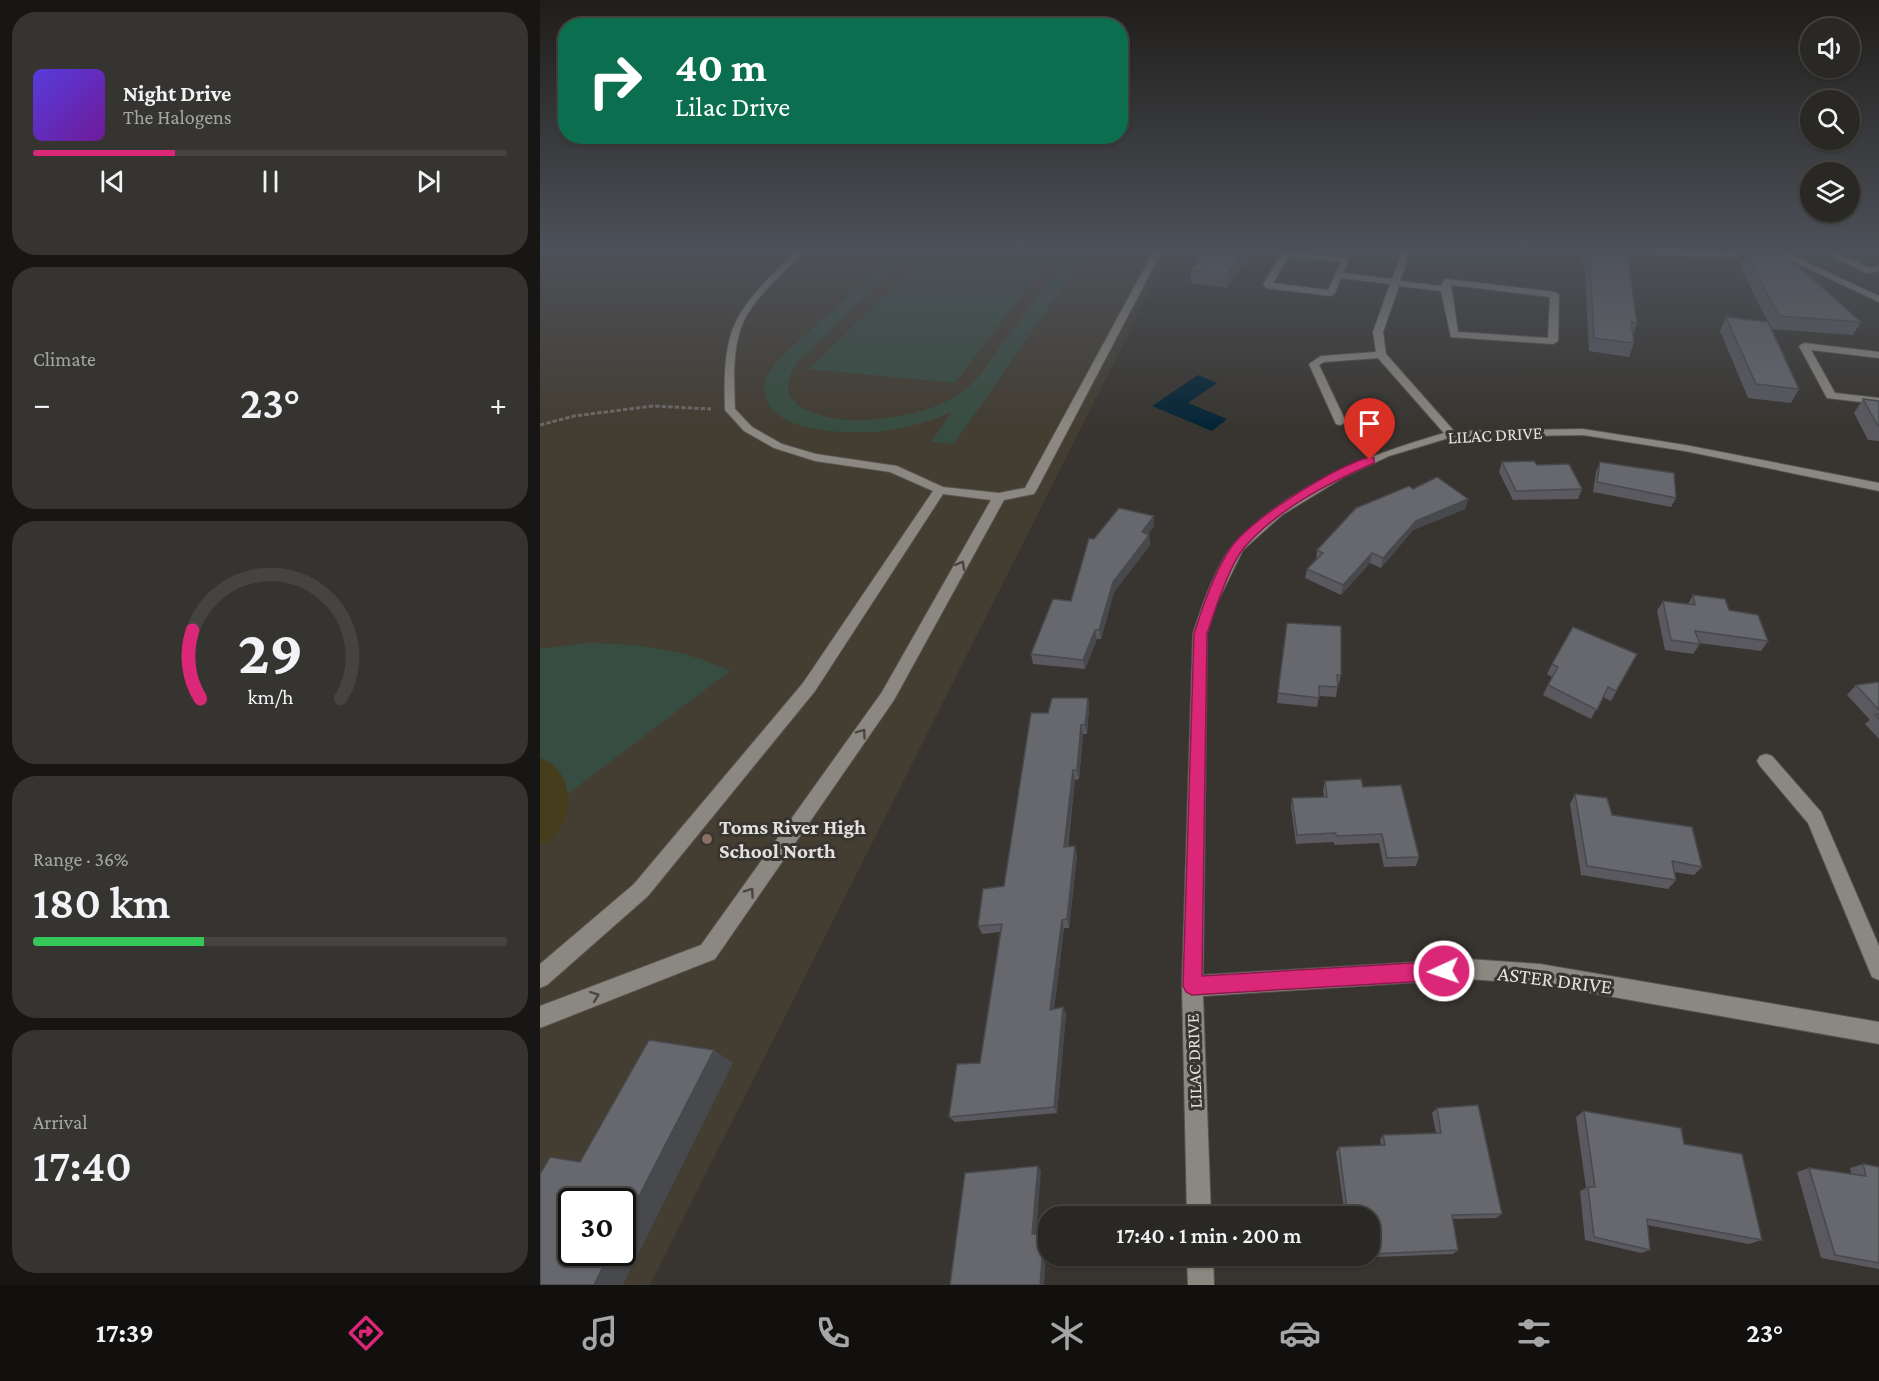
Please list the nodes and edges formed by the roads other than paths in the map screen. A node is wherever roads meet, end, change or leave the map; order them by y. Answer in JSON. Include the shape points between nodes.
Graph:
{"nodes":[{"id":1,"x":746,"y":309,"type":"edge"},
{"id":2,"x":1127,"y":309,"type":"edge"},
{"id":3,"x":1386,"y":309,"type":"edge"},
{"id":4,"x":1449,"y":309,"type":"edge"},
{"id":5,"x":1554,"y":309,"type":"edge"},
{"id":6,"x":1381,"y":355,"type":"junction"},
{"id":7,"x":1879,"y":355,"type":"edge"},
{"id":8,"x":1879,"y":401,"type":"edge"},
{"id":9,"x":1340,"y":422,"type":"dead end"},
{"id":10,"x":1451,"y":434,"type":"junction"},
{"id":11,"x":1879,"y":487,"type":"edge"},
{"id":12,"x":940,"y":490,"type":"junction"},
{"id":13,"x":999,"y":497,"type":"junction"},
{"id":14,"x":1766,"y":761,"type":"dead end"},
{"id":15,"x":1879,"y":970,"type":"edge"},
{"id":16,"x":540,"y":978,"type":"edge"},
{"id":17,"x":1192,"y":986,"type":"junction"},
{"id":18,"x":540,"y":1017,"type":"edge"},
{"id":19,"x":1879,"y":1033,"type":"edge"},
{"id":20,"x":1199,"y":1206,"type":"edge"},
{"id":21,"x":1200,"y":1266,"type":"edge"},
{"id":22,"x":1201,"y":1285,"type":"edge"}],
"edges":[{"from":1,"to":12,"type":"street","via":[[734,333],[729,376],[730,410],[748,429],[778,446],[815,457],[893,469]]},
{"from":2,"to":13,"type":"street","via":[[1030,490]]},
{"from":3,"to":6,"type":"street","via":[[1378,332]]},
{"from":4,"to":5,"type":"street","via":[[1454,335],[1553,341]]},
{"from":6,"to":9,"type":"street","via":[[1321,359],[1314,364]]},
{"from":6,"to":10,"type":"street"},
{"from":7,"to":8,"type":"street","via":[[1804,346],[1831,396]]},
{"from":10,"to":11,"type":"street","name":"LILAC DRIVE","via":[[1583,432]]},
{"from":10,"to":17,"type":"street","name":"LILAC DRIVE","via":[[1385,454],[1340,474],[1277,512],[1237,548],[1209,605],[1200,634]]},
{"from":12,"to":13,"type":"street"},
{"from":12,"to":16,"type":"street","via":[[809,687],[641,890]]},
{"from":18,"to":13,"type":"street","one_way":true,"via":[[708,952],[888,696]]},
{"from":14,"to":15,"type":"street","via":[[1815,818]]},
{"from":17,"to":19,"type":"street","name":"ASTER DRIVE","via":[[1467,969],[1530,973]]},
{"from":17,"to":20,"type":"street","name":"LILAC DRIVE"},
{"from":21,"to":22,"type":"street"}]}
